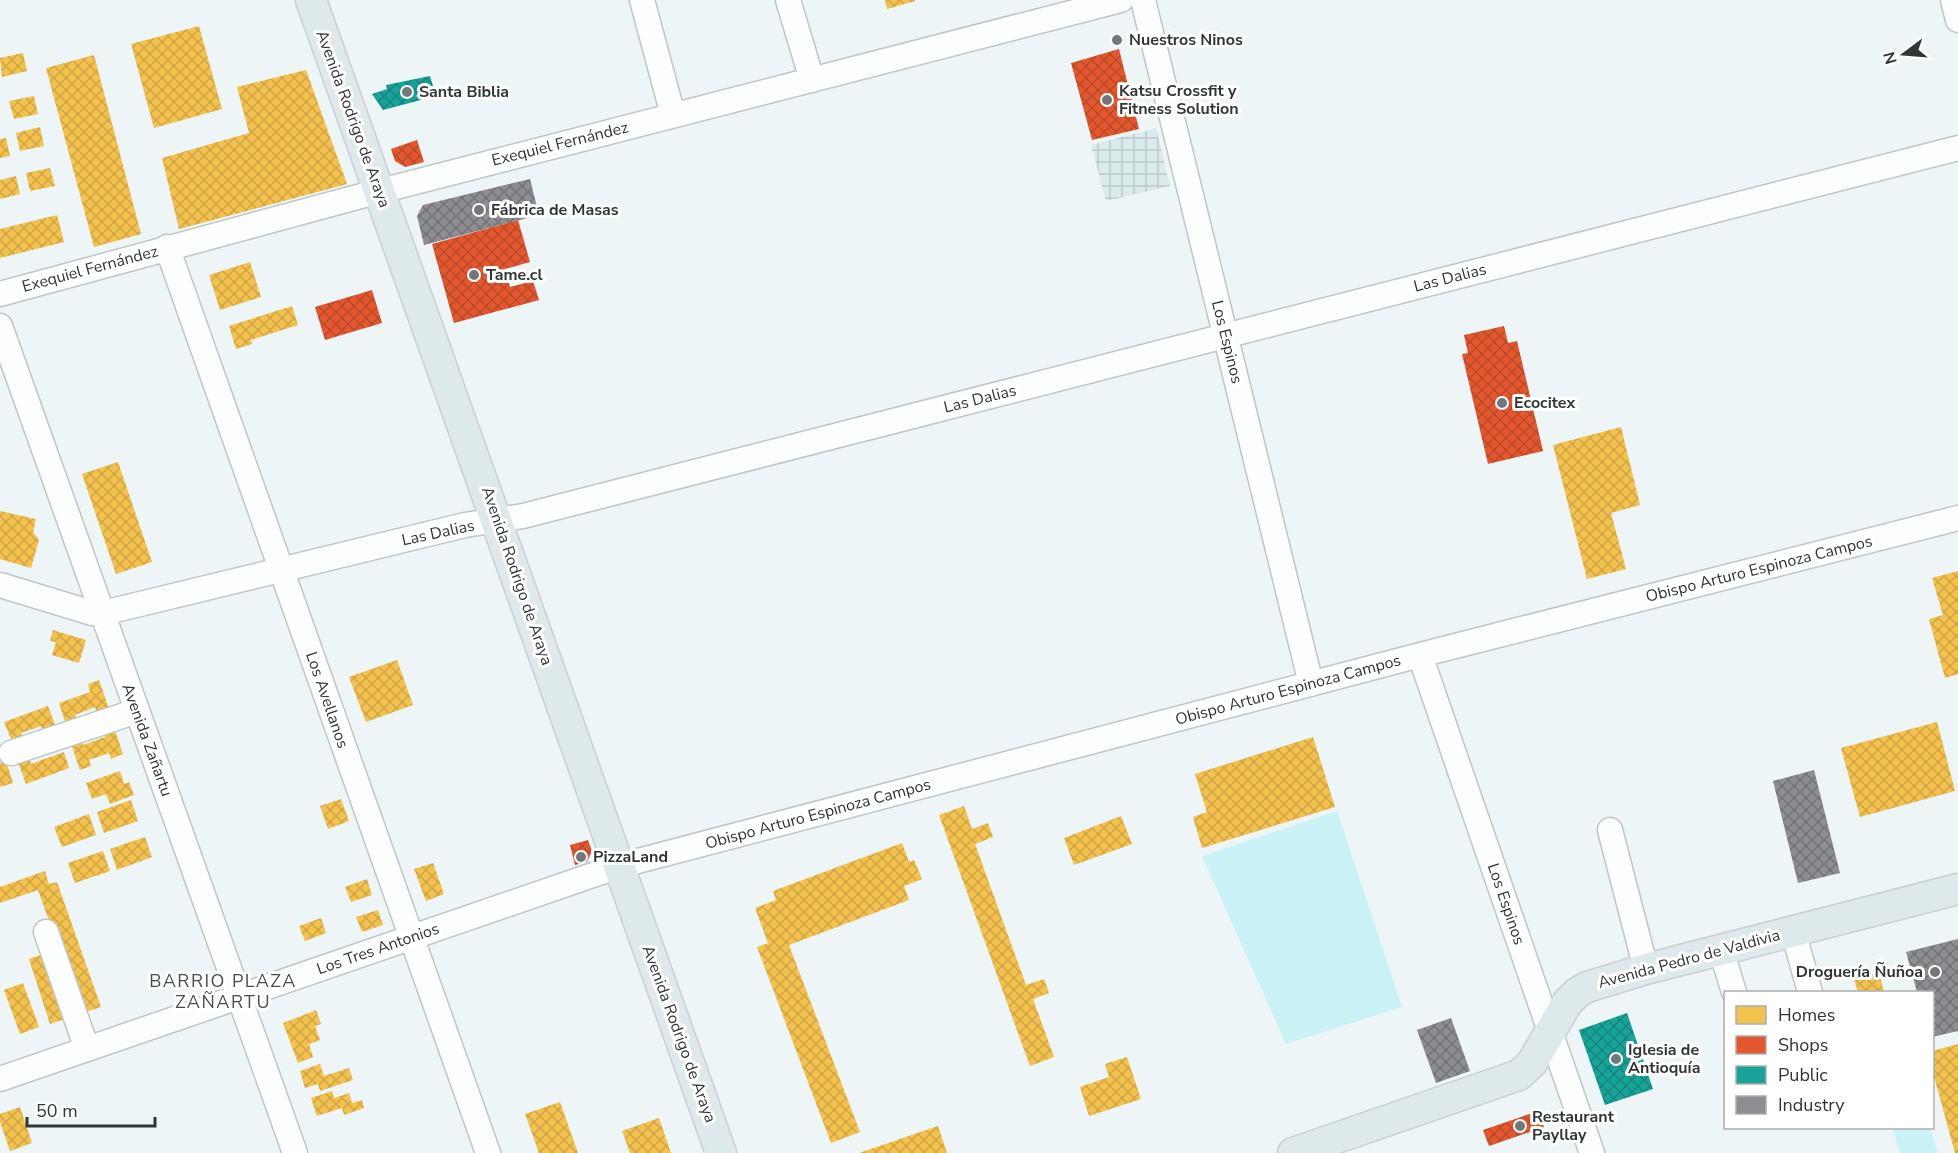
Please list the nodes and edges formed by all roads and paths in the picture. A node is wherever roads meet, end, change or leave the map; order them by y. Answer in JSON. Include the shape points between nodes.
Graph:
{"nodes":[{"id":1,"x":311,"y":0,"type":"edge"},
{"id":2,"x":642,"y":0,"type":"edge"},
{"id":3,"x":788,"y":0,"type":"edge"},
{"id":4,"x":1121,"y":0,"type":"edge"},
{"id":5,"x":1143,"y":0,"type":"edge"},
{"id":6,"x":1953,"y":0,"type":"edge"},
{"id":7,"x":1958,"y":20,"type":"edge"},
{"id":8,"x":812,"y":80,"type":"junction"},
{"id":9,"x":673,"y":115,"type":"junction"},
{"id":10,"x":1958,"y":148,"type":"edge"},
{"id":11,"x":379,"y":191,"type":"junction"},
{"id":12,"x":167,"y":248,"type":"junction"},
{"id":13,"x":0,"y":294,"type":"edge"},
{"id":14,"x":0,"y":326,"type":"edge"},
{"id":15,"x":1226,"y":336,"type":"junction"},
{"id":16,"x":1958,"y":518,"type":"edge"},
{"id":17,"x":497,"y":521,"type":"junction"},
{"id":18,"x":281,"y":570,"type":"junction"},
{"id":19,"x":0,"y":585,"type":"edge"},
{"id":20,"x":103,"y":613,"type":"junction"},
{"id":21,"x":1420,"y":655,"type":"junction"},
{"id":22,"x":1311,"y":684,"type":"junction"},
{"id":23,"x":137,"y":711,"type":"junction"},
{"id":24,"x":11,"y":753,"type":"dead end"},
{"id":25,"x":1610,"y":830,"type":"dead end"},
{"id":26,"x":619,"y":866,"type":"junction"},
{"id":27,"x":1958,"y":889,"type":"edge"},
{"id":28,"x":1794,"y":931,"type":"junction"},
{"id":29,"x":46,"y":932,"type":"dead end"},
{"id":30,"x":411,"y":938,"type":"junction"},
{"id":31,"x":1721,"y":950,"type":"junction"},
{"id":32,"x":1646,"y":969,"type":"junction"},
{"id":33,"x":1733,"y":991,"type":"edge"},
{"id":34,"x":1809,"y":991,"type":"edge"},
{"id":35,"x":239,"y":997,"type":"junction"},
{"id":36,"x":1550,"y":1029,"type":"junction"},
{"id":37,"x":87,"y":1049,"type":"junction"},
{"id":38,"x":0,"y":1079,"type":"edge"},
{"id":39,"x":295,"y":1153,"type":"edge"},
{"id":40,"x":488,"y":1153,"type":"edge"},
{"id":41,"x":722,"y":1153,"type":"edge"},
{"id":42,"x":1293,"y":1153,"type":"edge"},
{"id":43,"x":1592,"y":1153,"type":"edge"}],
"edges":[{"from":1,"to":11,"type":"main road","name":"Avenida Rodrigo de Araya"},
{"from":2,"to":9,"type":"street"},
{"from":3,"to":8,"type":"street"},
{"from":4,"to":8,"type":"street","name":"Exequiel Fernández"},
{"from":5,"to":15,"type":"street","name":"Los Espinos"},
{"from":6,"to":7,"type":"street"},
{"from":8,"to":9,"type":"street","name":"Exequiel Fernández"},
{"from":9,"to":11,"type":"street","name":"Exequiel Fernández"},
{"from":10,"to":15,"type":"street","name":"Las Dalias"},
{"from":11,"to":12,"type":"street","name":"Exequiel Fernández"},
{"from":11,"to":17,"type":"main road","name":"Avenida Rodrigo de Araya"},
{"from":12,"to":13,"type":"street","name":"Exequiel Fernández"},
{"from":12,"to":18,"type":"street","name":"Los Avellanos"},
{"from":14,"to":20,"type":"street","name":"Avenida Zañartu"},
{"from":15,"to":17,"type":"street","name":"Las Dalias"},
{"from":15,"to":22,"type":"street","name":"Los Espinos"},
{"from":16,"to":21,"type":"street","name":"Obispo Arturo Espinoza Campos"},
{"from":17,"to":18,"type":"street","name":"Las Dalias","via":[[465,525]]},
{"from":17,"to":26,"type":"main road","name":"Avenida Rodrigo de Araya"},
{"from":18,"to":20,"type":"street","name":"Las Dalias"},
{"from":18,"to":30,"type":"street","name":"Los Avellanos"},
{"from":19,"to":20,"type":"street","name":"Las Dalias"},
{"from":20,"to":23,"type":"street","name":"Avenida Zañartu"},
{"from":21,"to":22,"type":"street","name":"Obispo Arturo Espinoza Campos"},
{"from":21,"to":36,"type":"street","name":"Los Espinos"},
{"from":22,"to":26,"type":"street","name":"Obispo Arturo Espinoza Campos"},
{"from":23,"to":24,"type":"street"},
{"from":23,"to":35,"type":"street","name":"Avenida Zañartu"},
{"from":25,"to":32,"type":"street"},
{"from":26,"to":30,"type":"street","name":"Los Tres Antonios"},
{"from":26,"to":41,"type":"main road","name":"Avenida Rodrigo de Araya"},
{"from":27,"to":28,"type":"main road","name":"Avenida Pedro de Valdivia"},
{"from":28,"to":31,"type":"main road","name":"Avenida Pedro de Valdivia"},
{"from":28,"to":34,"type":"street"},
{"from":29,"to":37,"type":"street"},
{"from":30,"to":35,"type":"street","name":"Los Tres Antonios"},
{"from":30,"to":40,"type":"street","name":"Los Avellanos"},
{"from":31,"to":32,"type":"main road","name":"Avenida Pedro de Valdivia"},
{"from":31,"to":33,"type":"street"},
{"from":32,"to":36,"type":"main road","name":"Avenida Pedro de Valdivia","via":[[1583,989],[1567,1003]]},
{"from":35,"to":37,"type":"street","name":"Los Tres Antonios"},
{"from":35,"to":39,"type":"street","name":"Avenida Zañartu"},
{"from":36,"to":42,"type":"main road","name":"Avenida Pedro de Valdivia","via":[[1532,1063],[1519,1075]]},
{"from":36,"to":43,"type":"street","name":"Los Espinos"},
{"from":37,"to":38,"type":"street","name":"Los Tres Antonios"}]}
